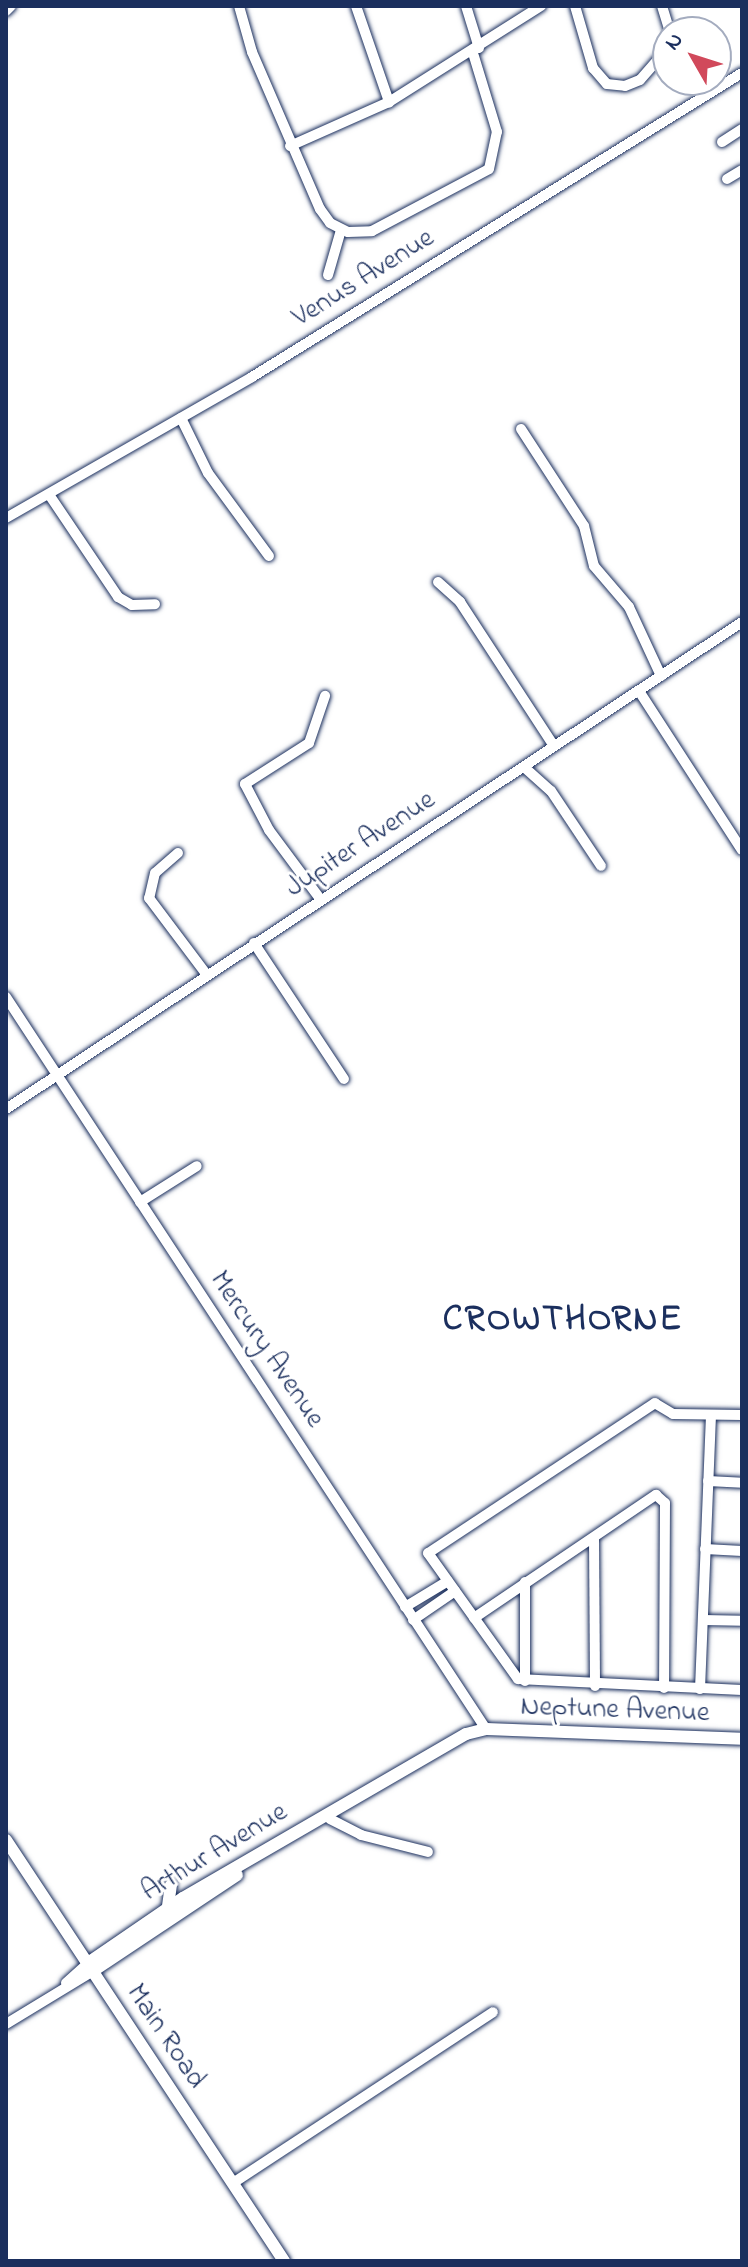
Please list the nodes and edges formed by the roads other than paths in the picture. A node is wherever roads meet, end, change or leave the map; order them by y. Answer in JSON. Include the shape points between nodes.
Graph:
{"nodes":[{"id":1,"x":11,"y":6,"type":"edge"},
{"id":2,"x":239,"y":6,"type":"edge"},
{"id":3,"x":356,"y":6,"type":"edge"},
{"id":4,"x":466,"y":6,"type":"edge"},
{"id":5,"x":541,"y":6,"type":"edge"},
{"id":6,"x":575,"y":6,"type":"edge"},
{"id":7,"x":6,"y":11,"type":"edge"},
{"id":8,"x":476,"y":50,"type":"junction"},
{"id":9,"x":652,"y":66,"type":"edge"},
{"id":10,"x":742,"y":73,"type":"edge"},
{"id":11,"x":389,"y":102,"type":"junction"},
{"id":12,"x":742,"y":129,"type":"edge"},
{"id":13,"x":722,"y":142,"type":"dead end"},
{"id":14,"x":290,"y":146,"type":"junction"},
{"id":15,"x":742,"y":170,"type":"edge"},
{"id":16,"x":727,"y":179,"type":"dead end"},
{"id":17,"x":341,"y":230,"type":"junction"},
{"id":18,"x":328,"y":275,"type":"dead end"},
{"id":19,"x":181,"y":418,"type":"junction"},
{"id":20,"x":521,"y":429,"type":"dead end"},
{"id":21,"x":50,"y":496,"type":"junction"},
{"id":22,"x":6,"y":518,"type":"edge"},
{"id":23,"x":269,"y":556,"type":"dead end"},
{"id":24,"x":438,"y":582,"type":"dead end"},
{"id":25,"x":155,"y":604,"type":"dead end"},
{"id":26,"x":742,"y":622,"type":"edge"},
{"id":27,"x":661,"y":676,"type":"junction"},
{"id":28,"x":639,"y":691,"type":"junction"},
{"id":29,"x":325,"y":696,"type":"dead end"},
{"id":30,"x":554,"y":746,"type":"junction"},
{"id":31,"x":524,"y":767,"type":"junction"},
{"id":32,"x":742,"y":850,"type":"edge"},
{"id":33,"x":178,"y":853,"type":"dead end"},
{"id":34,"x":601,"y":866,"type":"dead end"},
{"id":35,"x":321,"y":900,"type":"junction"},
{"id":36,"x":254,"y":943,"type":"junction"},
{"id":37,"x":207,"y":975,"type":"junction"},
{"id":38,"x":6,"y":997,"type":"edge"},
{"id":39,"x":55,"y":1075,"type":"junction"},
{"id":40,"x":344,"y":1079,"type":"dead end"},
{"id":41,"x":6,"y":1109,"type":"edge"},
{"id":42,"x":197,"y":1166,"type":"dead end"},
{"id":43,"x":140,"y":1202,"type":"junction"},
{"id":44,"x":711,"y":1415,"type":"junction"},
{"id":45,"x":742,"y":1415,"type":"edge"},
{"id":46,"x":708,"y":1481,"type":"junction"},
{"id":47,"x":742,"y":1483,"type":"edge"},
{"id":48,"x":594,"y":1538,"type":"junction"},
{"id":49,"x":705,"y":1549,"type":"junction"},
{"id":50,"x":742,"y":1551,"type":"edge"},
{"id":51,"x":525,"y":1582,"type":"junction"},
{"id":52,"x":451,"y":1586,"type":"junction"},
{"id":53,"x":405,"y":1607,"type":"junction"},
{"id":54,"x":474,"y":1618,"type":"junction"},
{"id":55,"x":413,"y":1620,"type":"junction"},
{"id":56,"x":703,"y":1620,"type":"junction"},
{"id":57,"x":742,"y":1621,"type":"edge"},
{"id":58,"x":525,"y":1681,"type":"junction"},
{"id":59,"x":595,"y":1686,"type":"junction"},
{"id":60,"x":664,"y":1688,"type":"junction"},
{"id":61,"x":700,"y":1689,"type":"junction"},
{"id":62,"x":742,"y":1690,"type":"edge"},
{"id":63,"x":486,"y":1729,"type":"junction"},
{"id":64,"x":742,"y":1739,"type":"edge"},
{"id":65,"x":402,"y":1772,"type":"junction"},
{"id":66,"x":330,"y":1819,"type":"junction"},
{"id":67,"x":6,"y":1840,"type":"edge"},
{"id":68,"x":428,"y":1852,"type":"dead end"},
{"id":69,"x":171,"y":1885,"type":"dead end"},
{"id":70,"x":166,"y":1909,"type":"junction"},
{"id":71,"x":118,"y":1954,"type":"junction"},
{"id":72,"x":90,"y":1967,"type":"junction"},
{"id":73,"x":110,"y":1996,"type":"junction"},
{"id":74,"x":493,"y":2012,"type":"dead end"},
{"id":75,"x":6,"y":2024,"type":"edge"},
{"id":76,"x":233,"y":2183,"type":"junction"},
{"id":77,"x":284,"y":2261,"type":"edge"}],
"edges":[{"from":1,"to":7,"type":"street"},
{"from":2,"to":14,"type":"street"},
{"from":3,"to":11,"type":"street"},
{"from":4,"to":8,"type":"street"},
{"from":5,"to":8,"type":"street"},
{"from":6,"to":9,"type":"street","via":[[593,68],[607,84],[625,86]]},
{"from":8,"to":11,"type":"street"},
{"from":8,"to":17,"type":"street","via":[[497,132],[489,169],[372,231]]},
{"from":10,"to":19,"type":"street","name":"Venus Avenue"},
{"from":11,"to":14,"type":"street"},
{"from":12,"to":13,"type":"street"},
{"from":14,"to":17,"type":"street","via":[[320,209]]},
{"from":15,"to":16,"type":"street"},
{"from":17,"to":18,"type":"street"},
{"from":19,"to":21,"type":"street","name":"Venus Avenue"},
{"from":19,"to":23,"type":"street","via":[[208,473]]},
{"from":20,"to":27,"type":"street","via":[[584,526],[594,566],[627,602]]},
{"from":21,"to":22,"type":"street","name":"Venus Avenue"},
{"from":21,"to":25,"type":"street","via":[[118,597],[132,605]]},
{"from":24,"to":30,"type":"street","via":[[460,602]]},
{"from":26,"to":27,"type":"street","name":"Jupiter Avenue"},
{"from":27,"to":28,"type":"street","name":"Jupiter Avenue"},
{"from":28,"to":30,"type":"street","name":"Jupiter Avenue"},
{"from":28,"to":32,"type":"street"},
{"from":29,"to":35,"type":"street","via":[[309,743],[245,784],[269,830]]},
{"from":30,"to":31,"type":"street","name":"Jupiter Avenue"},
{"from":31,"to":34,"type":"street","via":[[551,791]]},
{"from":31,"to":35,"type":"street","name":"Jupiter Avenue"},
{"from":33,"to":37,"type":"street","via":[[155,873],[149,898]]},
{"from":35,"to":36,"type":"street","name":"Jupiter Avenue"},
{"from":36,"to":37,"type":"street","name":"Jupiter Avenue"},
{"from":36,"to":40,"type":"street"},
{"from":37,"to":39,"type":"street","name":"Jupiter Avenue"},
{"from":38,"to":39,"type":"street","name":"Mercury Avenue"},
{"from":39,"to":41,"type":"street","name":"Jupiter Avenue"},
{"from":39,"to":43,"type":"street","name":"Mercury Avenue"},
{"from":42,"to":43,"type":"street"},
{"from":43,"to":53,"type":"street","name":"Mercury Avenue"},
{"from":44,"to":45,"type":"street"},
{"from":44,"to":46,"type":"street"},
{"from":44,"to":52,"type":"street","via":[[673,1414],[655,1403],[428,1553]]},
{"from":46,"to":47,"type":"street"},
{"from":46,"to":49,"type":"street"},
{"from":48,"to":51,"type":"street"},
{"from":48,"to":59,"type":"street"},
{"from":48,"to":60,"type":"street","via":[[656,1495],[665,1503]]},
{"from":49,"to":50,"type":"street"},
{"from":49,"to":56,"type":"street"},
{"from":51,"to":54,"type":"street"},
{"from":51,"to":58,"type":"street"},
{"from":52,"to":53,"type":"street"},
{"from":52,"to":54,"type":"street"},
{"from":52,"to":55,"type":"street"},
{"from":53,"to":55,"type":"street","name":"Mercury Avenue"},
{"from":54,"to":58,"type":"street","via":[[509,1673]]},
{"from":55,"to":63,"type":"street","name":"Mercury Avenue"},
{"from":56,"to":57,"type":"street"},
{"from":56,"to":61,"type":"street"},
{"from":58,"to":59,"type":"street"},
{"from":59,"to":60,"type":"street"},
{"from":60,"to":61,"type":"street"},
{"from":61,"to":62,"type":"street"},
{"from":63,"to":64,"type":"main road","name":"Neptune Avenue"},
{"from":63,"to":65,"type":"main road","name":"Arthur Avenue","via":[[459,1738]]},
{"from":65,"to":66,"type":"main road","name":"Arthur Avenue"},
{"from":65,"to":70,"type":"main road","name":"Arthur Avenue"},
{"from":66,"to":68,"type":"street","via":[[361,1835]]},
{"from":66,"to":71,"type":"main road","name":"Arthur Avenue"},
{"from":67,"to":72,"type":"main road","name":"Main Road"},
{"from":69,"to":70,"type":"main road"},
{"from":70,"to":72,"type":"main road","name":"Arthur Avenue"},
{"from":71,"to":72,"type":"main road","name":"Arthur Avenue"},
{"from":71,"to":73,"type":"main road","via":[[107,1970]]},
{"from":72,"to":73,"type":"main road","name":"Main Road"},
{"from":72,"to":75,"type":"street","name":"Arthur Avenue"},
{"from":73,"to":76,"type":"main road","name":"Main Road"},
{"from":74,"to":76,"type":"street"},
{"from":76,"to":77,"type":"main road","name":"Main Road"}]}
